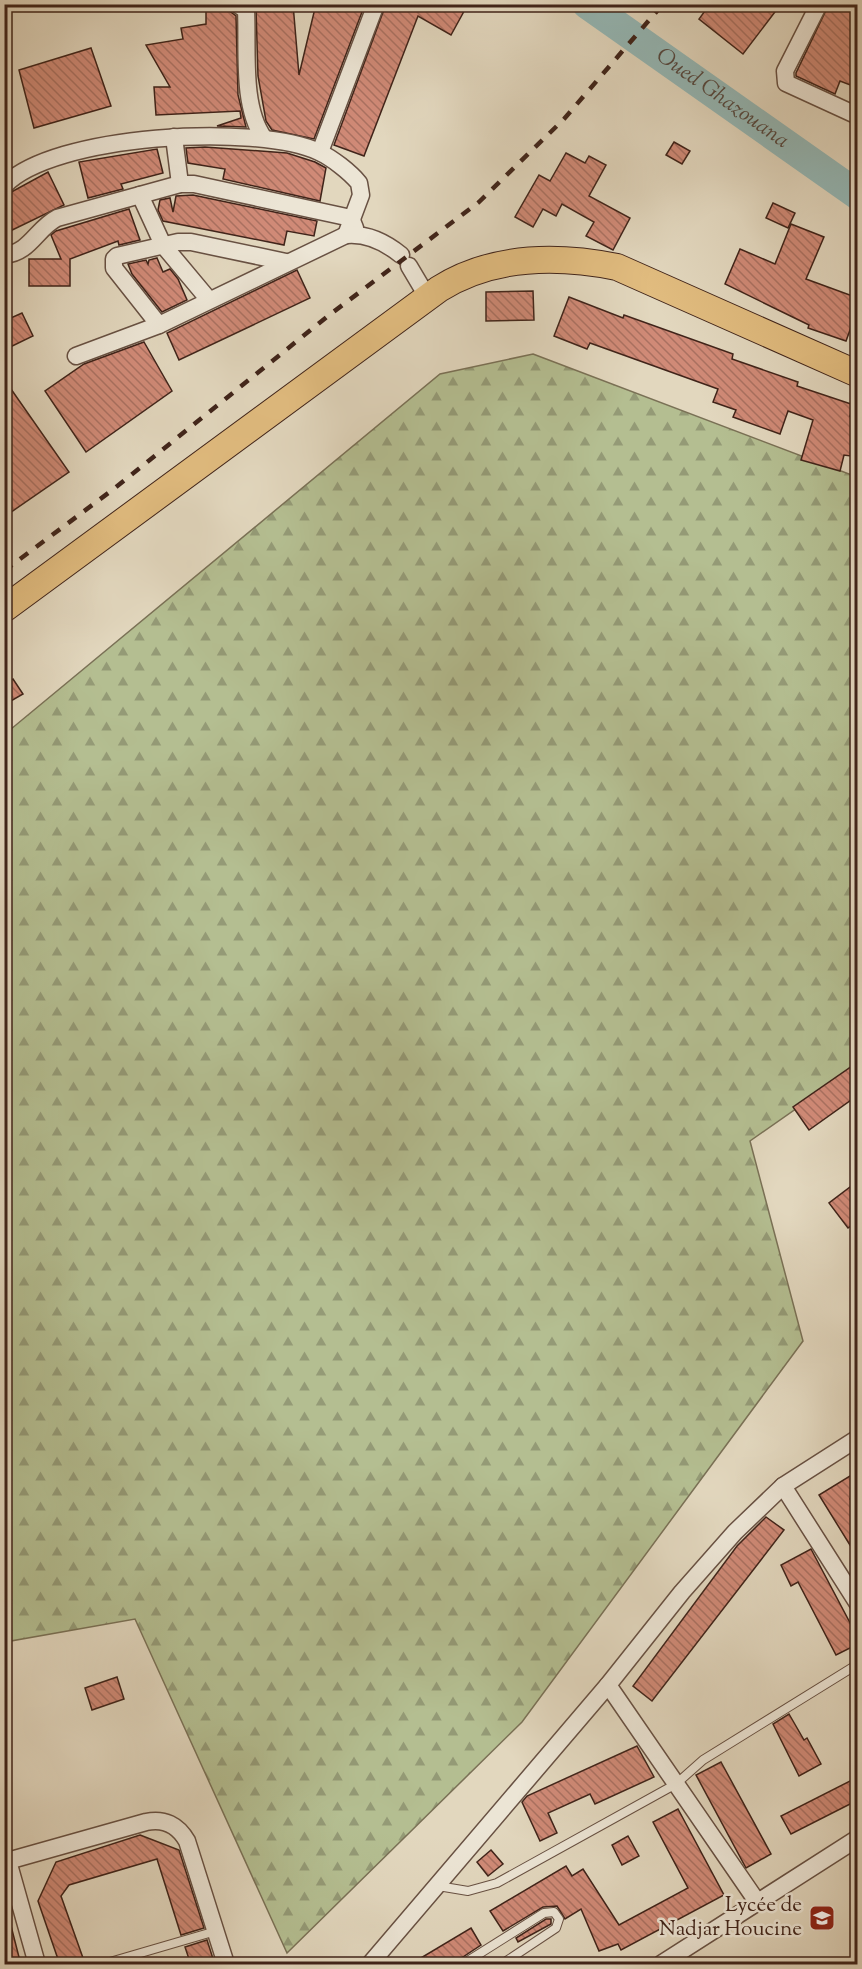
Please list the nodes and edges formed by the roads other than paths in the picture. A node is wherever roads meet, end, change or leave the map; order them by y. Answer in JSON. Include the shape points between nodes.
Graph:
{"nodes":[{"id":1,"x":237,"y":4,"type":"edge"},
{"id":2,"x":376,"y":4,"type":"edge"},
{"id":3,"x":819,"y":4,"type":"edge"},
{"id":4,"x":858,"y":116,"type":"edge"},
{"id":5,"x":174,"y":137,"type":"junction"},
{"id":6,"x":264,"y":138,"type":"junction"},
{"id":7,"x":320,"y":152,"type":"junction"},
{"id":8,"x":180,"y":184,"type":"junction"},
{"id":9,"x":4,"y":186,"type":"edge"},
{"id":10,"x":140,"y":195,"type":"junction"},
{"id":11,"x":351,"y":229,"type":"junction"},
{"id":12,"x":163,"y":245,"type":"junction"},
{"id":13,"x":4,"y":255,"type":"edge"},
{"id":14,"x":286,"y":262,"type":"junction"},
{"id":15,"x":428,"y":298,"type":"junction"},
{"id":16,"x":209,"y":300,"type":"junction"},
{"id":17,"x":159,"y":325,"type":"junction"},
{"id":18,"x":76,"y":356,"type":"dead end"},
{"id":19,"x":858,"y":374,"type":"edge"},
{"id":20,"x":4,"y":609,"type":"edge"},
{"id":21,"x":858,"y":1438,"type":"edge"},
{"id":22,"x":783,"y":1486,"type":"junction"},
{"id":23,"x":858,"y":1604,"type":"edge"},
{"id":24,"x":858,"y":1664,"type":"edge"},
{"id":25,"x":608,"y":1685,"type":"junction"},
{"id":26,"x":676,"y":1784,"type":"junction"},
{"id":27,"x":858,"y":1838,"type":"edge"},
{"id":28,"x":6,"y":1861,"type":"edge"},
{"id":29,"x":438,"y":1886,"type":"junction"},
{"id":30,"x":758,"y":1903,"type":"junction"},
{"id":31,"x":216,"y":1931,"type":"junction"},
{"id":32,"x":37,"y":1965,"type":"edge"},
{"id":33,"x":103,"y":1965,"type":"edge"},
{"id":34,"x":226,"y":1965,"type":"edge"},
{"id":35,"x":370,"y":1965,"type":"edge"},
{"id":36,"x":464,"y":1965,"type":"edge"},
{"id":37,"x":502,"y":1965,"type":"edge"},
{"id":38,"x":661,"y":1965,"type":"edge"}],
"edges":[{"from":1,"to":6,"type":"street","via":[[246,10],[247,71],[255,125]]},
{"from":2,"to":7,"type":"street"},
{"from":3,"to":4,"type":"street","via":[[785,71],[786,83]]},
{"from":5,"to":6,"type":"street"},
{"from":5,"to":8,"type":"street"},
{"from":5,"to":9,"type":"street","via":[[66,153]]},
{"from":6,"to":7,"type":"street"},
{"from":7,"to":11,"type":"street","via":[[359,183],[361,195]]},
{"from":8,"to":10,"type":"street"},
{"from":8,"to":11,"type":"street","via":[[206,185]]},
{"from":10,"to":12,"type":"street"},
{"from":10,"to":13,"type":"street","via":[[57,218],[46,224],[25,249]]},
{"from":11,"to":14,"type":"street"},
{"from":11,"to":15,"type":"street","via":[[389,245],[405,261]]},
{"from":12,"to":14,"type":"street","via":[[191,242]]},
{"from":12,"to":16,"type":"street"},
{"from":12,"to":17,"type":"street","via":[[117,256],[113,263]]},
{"from":14,"to":16,"type":"street"},
{"from":15,"to":19,"type":"main road","via":[[453,280],[492,266],[534,259],[575,259],[617,267]]},
{"from":15,"to":20,"type":"main road"},
{"from":16,"to":17,"type":"street"},
{"from":17,"to":18,"type":"street"},
{"from":21,"to":22,"type":"street"},
{"from":22,"to":23,"type":"street"},
{"from":22,"to":25,"type":"street","via":[[735,1532],[682,1592]]},
{"from":24,"to":26,"type":"lane","via":[[703,1760]]},
{"from":25,"to":26,"type":"street"},
{"from":25,"to":29,"type":"street"},
{"from":26,"to":29,"type":"lane","via":[[487,1888],[468,1891]]},
{"from":26,"to":30,"type":"street"},
{"from":27,"to":30,"type":"street"},
{"from":28,"to":31,"type":"street","via":[[146,1822],[166,1822],[179,1829],[187,1841]]},
{"from":28,"to":32,"type":"street"},
{"from":29,"to":35,"type":"street"},
{"from":30,"to":38,"type":"street"},
{"from":31,"to":33,"type":"lane"},
{"from":31,"to":34,"type":"street"},
{"from":36,"to":37,"type":"lane","via":[[544,1912],[557,1915],[556,1928]]}]}
